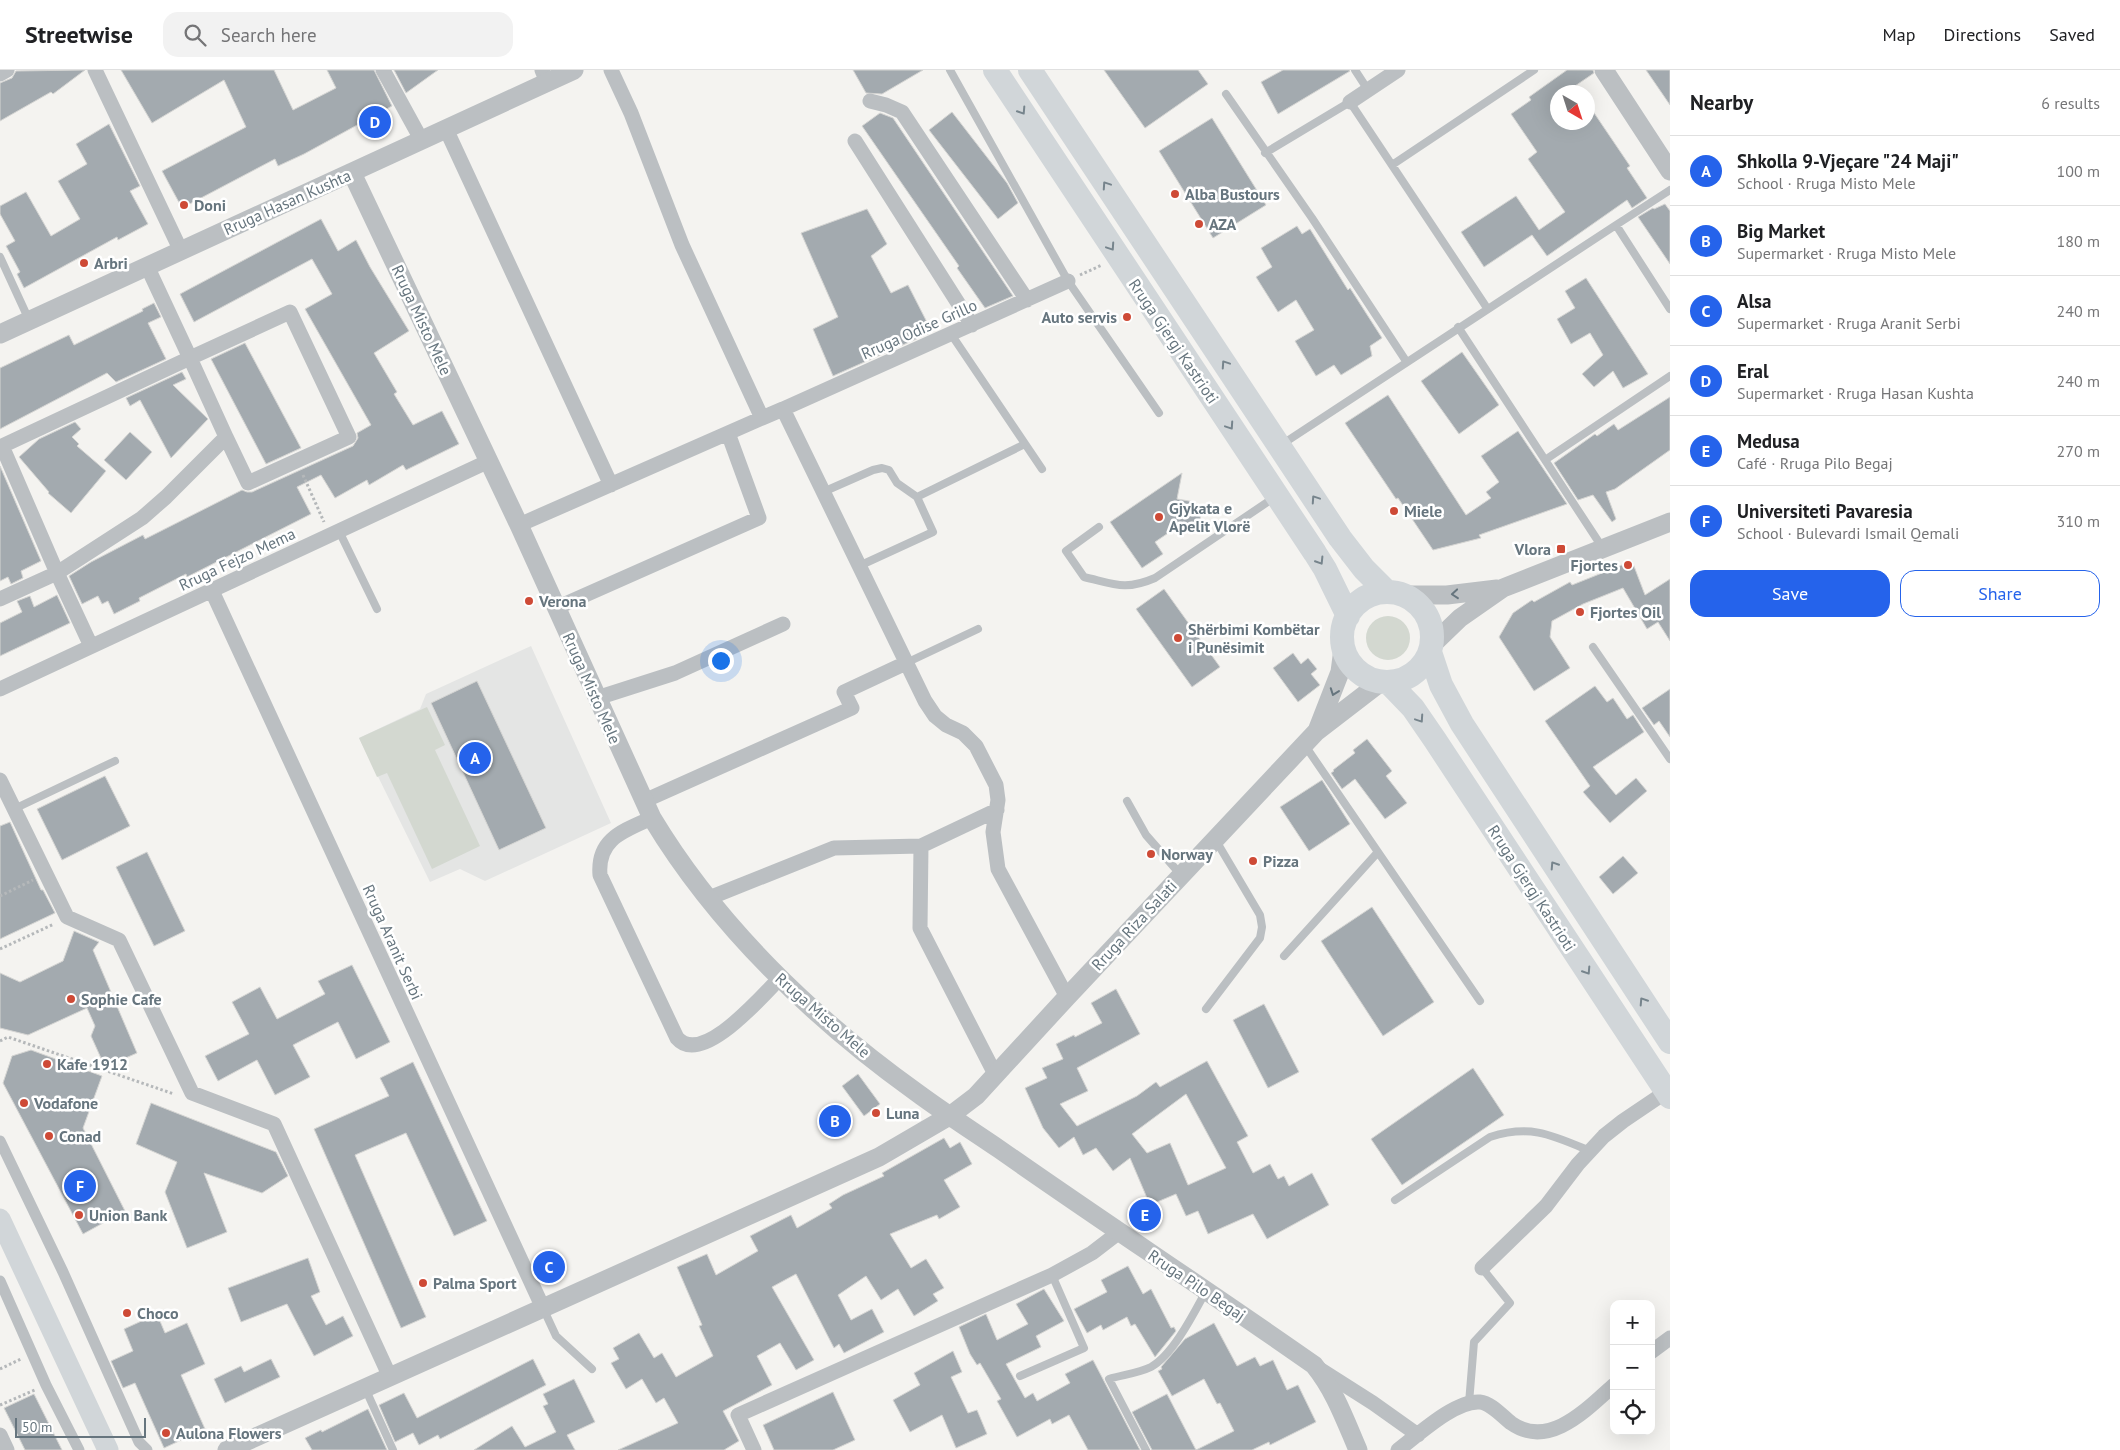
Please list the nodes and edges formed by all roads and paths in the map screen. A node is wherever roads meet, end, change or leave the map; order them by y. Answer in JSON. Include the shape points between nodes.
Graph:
{"nodes":[{"id":1,"x":7,"y":70,"type":"edge"},
{"id":2,"x":95,"y":70,"type":"edge"},
{"id":3,"x":383,"y":70,"type":"edge"},
{"id":4,"x":574,"y":70,"type":"edge"},
{"id":5,"x":611,"y":70,"type":"edge"},
{"id":6,"x":950,"y":70,"type":"edge"},
{"id":7,"x":996,"y":70,"type":"edge"},
{"id":8,"x":1030,"y":70,"type":"edge"},
{"id":9,"x":1355,"y":70,"type":"edge"},
{"id":10,"x":1398,"y":70,"type":"edge"},
{"id":11,"x":1534,"y":70,"type":"edge"},
{"id":12,"x":1604,"y":70,"type":"edge"},
{"id":13,"x":0,"y":74,"type":"edge"},
{"id":14,"x":544,"y":76,"type":"edge"},
{"id":15,"x":1368,"y":90,"type":"junction"},
{"id":16,"x":1226,"y":94,"type":"dead end"},
{"id":17,"x":870,"y":101,"type":"dead end"},
{"id":18,"x":1350,"y":102,"type":"junction"},
{"id":19,"x":446,"y":129,"type":"junction"},
{"id":20,"x":422,"y":140,"type":"junction"},
{"id":21,"x":854,"y":141,"type":"dead end"},
{"id":22,"x":1265,"y":153,"type":"junction"},
{"id":23,"x":1392,"y":165,"type":"junction"},
{"id":24,"x":1670,"y":171,"type":"edge"},
{"id":25,"x":352,"y":173,"type":"junction"},
{"id":26,"x":1670,"y":190,"type":"edge"},
{"id":27,"x":1616,"y":225,"type":"junction"},
{"id":28,"x":181,"y":251,"type":"junction"},
{"id":29,"x":0,"y":257,"type":"edge"},
{"id":30,"x":1118,"y":257,"type":"junction"},
{"id":31,"x":147,"y":266,"type":"junction"},
{"id":32,"x":1068,"y":281,"type":"junction"},
{"id":33,"x":1027,"y":300,"type":"junction"},
{"id":34,"x":1487,"y":308,"type":"junction"},
{"id":35,"x":1670,"y":309,"type":"edge"},
{"id":36,"x":29,"y":320,"type":"junction"},
{"id":37,"x":972,"y":324,"type":"junction"},
{"id":38,"x":1458,"y":327,"type":"junction"},
{"id":39,"x":0,"y":334,"type":"edge"},
{"id":40,"x":952,"y":334,"type":"junction"},
{"id":41,"x":190,"y":358,"type":"junction"},
{"id":42,"x":1406,"y":361,"type":"junction"},
{"id":43,"x":1670,"y":376,"type":"edge"},
{"id":44,"x":783,"y":409,"type":"junction"},
{"id":45,"x":1160,"y":413,"type":"dead end"},
{"id":46,"x":762,"y":418,"type":"junction"},
{"id":47,"x":728,"y":433,"type":"junction"},
{"id":48,"x":226,"y":437,"type":"junction"},
{"id":49,"x":1025,"y":444,"type":"junction"},
{"id":50,"x":1,"y":446,"type":"edge"},
{"id":51,"x":1279,"y":446,"type":"junction"},
{"id":52,"x":1545,"y":460,"type":"junction"},
{"id":53,"x":296,"y":461,"type":"junction"},
{"id":54,"x":489,"y":461,"type":"junction"},
{"id":55,"x":1042,"y":469,"type":"dead end"},
{"id":56,"x":611,"y":485,"type":"junction"},
{"id":57,"x":823,"y":492,"type":"junction"},
{"id":58,"x":1277,"y":495,"type":"junction"},
{"id":59,"x":917,"y":497,"type":"junction"},
{"id":60,"x":1670,"y":522,"type":"edge"},
{"id":61,"x":519,"y":525,"type":"junction"},
{"id":62,"x":1099,"y":527,"type":"dead end"},
{"id":63,"x":335,"y":533,"type":"junction"},
{"id":64,"x":1603,"y":549,"type":"junction"},
{"id":65,"x":859,"y":566,"type":"junction"},
{"id":66,"x":58,"y":573,"type":"junction"},
{"id":67,"x":1504,"y":588,"type":"junction"},
{"id":68,"x":212,"y":591,"type":"junction"},
{"id":69,"x":1394,"y":594,"type":"junction"},
{"id":70,"x":0,"y":599,"type":"edge"},
{"id":71,"x":556,"y":608,"type":"junction"},
{"id":72,"x":377,"y":609,"type":"dead end"},
{"id":73,"x":1348,"y":616,"type":"junction"},
{"id":74,"x":783,"y":624,"type":"dead end"},
{"id":75,"x":978,"y":629,"type":"dead end"},
{"id":76,"x":91,"y":646,"type":"junction"},
{"id":77,"x":1592,"y":647,"type":"dead end"},
{"id":78,"x":1343,"y":649,"type":"junction"},
{"id":79,"x":1430,"y":649,"type":"junction"},
{"id":80,"x":906,"y":663,"type":"junction"},
{"id":81,"x":1385,"y":682,"type":"junction"},
{"id":82,"x":0,"y":689,"type":"edge"},
{"id":83,"x":596,"y":698,"type":"junction"},
{"id":84,"x":1310,"y":738,"type":"junction"},
{"id":85,"x":1670,"y":760,"type":"edge"},
{"id":86,"x":115,"y":761,"type":"dead end"},
{"id":87,"x":0,"y":780,"type":"edge"},
{"id":88,"x":644,"y":801,"type":"junction"},
{"id":89,"x":1127,"y":801,"type":"dead end"},
{"id":90,"x":14,"y":809,"type":"junction"},
{"id":91,"x":997,"y":810,"type":"junction"},
{"id":92,"x":652,"y":818,"type":"junction"},
{"id":93,"x":1215,"y":840,"type":"junction"},
{"id":94,"x":921,"y":846,"type":"junction"},
{"id":95,"x":1378,"y":852,"type":"junction"},
{"id":96,"x":46,"y":874,"type":"junction"},
{"id":97,"x":1181,"y":875,"type":"junction"},
{"id":98,"x":0,"y":896,"type":"edge"},
{"id":99,"x":709,"y":898,"type":"junction"},
{"id":100,"x":67,"y":917,"type":"junction"},
{"id":101,"x":0,"y":949,"type":"edge"},
{"id":102,"x":1284,"y":956,"type":"dead end"},
{"id":103,"x":780,"y":978,"type":"junction"},
{"id":104,"x":1067,"y":996,"type":"junction"},
{"id":105,"x":1480,"y":1001,"type":"dead end"},
{"id":106,"x":1206,"y":1009,"type":"dead end"},
{"id":107,"x":1667,"y":1031,"type":"edge"},
{"id":108,"x":0,"y":1041,"type":"edge"},
{"id":109,"x":996,"y":1076,"type":"junction"},
{"id":110,"x":192,"y":1093,"type":"junction"},
{"id":111,"x":1668,"y":1094,"type":"edge"},
{"id":112,"x":951,"y":1115,"type":"junction"},
{"id":113,"x":0,"y":1141,"type":"edge"},
{"id":114,"x":1590,"y":1151,"type":"junction"},
{"id":115,"x":1395,"y":1200,"type":"dead end"},
{"id":116,"x":0,"y":1219,"type":"edge"},
{"id":117,"x":1118,"y":1233,"type":"junction"},
{"id":118,"x":1482,"y":1268,"type":"joint"},
{"id":119,"x":1052,"y":1275,"type":"junction"},
{"id":120,"x":0,"y":1281,"type":"edge"},
{"id":121,"x":1206,"y":1291,"type":"junction"},
{"id":122,"x":543,"y":1308,"type":"junction"},
{"id":123,"x":1670,"y":1338,"type":"edge"},
{"id":124,"x":1655,"y":1349,"type":"edge"},
{"id":125,"x":1314,"y":1365,"type":"junction"},
{"id":126,"x":592,"y":1369,"type":"dead end"},
{"id":127,"x":1020,"y":1376,"type":"dead end"},
{"id":128,"x":390,"y":1377,"type":"junction"},
{"id":129,"x":1610,"y":1387,"type":"edge"},
{"id":130,"x":365,"y":1388,"type":"junction"},
{"id":131,"x":1469,"y":1403,"type":"junction"},
{"id":132,"x":1418,"y":1435,"type":"junction"},
{"id":133,"x":0,"y":1436,"type":"edge"},
{"id":134,"x":7,"y":1450,"type":"edge"},
{"id":135,"x":78,"y":1450,"type":"edge"},
{"id":136,"x":108,"y":1450,"type":"edge"},
{"id":137,"x":147,"y":1450,"type":"edge"},
{"id":138,"x":227,"y":1450,"type":"edge"},
{"id":139,"x":393,"y":1450,"type":"edge"},
{"id":140,"x":754,"y":1450,"type":"edge"},
{"id":141,"x":1146,"y":1450,"type":"edge"},
{"id":142,"x":1358,"y":1450,"type":"edge"},
{"id":143,"x":1398,"y":1450,"type":"edge"}],
"edges":[{"from":1,"to":13,"type":"street"},
{"from":2,"to":28,"type":"street"},
{"from":3,"to":20,"type":"street"},
{"from":4,"to":14,"type":"street","name":"Rruga Hasan Kushta"},
{"from":5,"to":46,"type":"street","via":[[682,245]]},
{"from":6,"to":32,"type":"lane"},
{"from":7,"to":30,"type":"main road","name":"Rruga Gjergj Kastrioti","one_way":true},
{"from":51,"to":8,"type":"main road","name":"Rruga Gjergj Kastrioti","one_way":true},
{"from":9,"to":15,"type":"lane"},
{"from":10,"to":15,"type":"street"},
{"from":11,"to":23,"type":"lane"},
{"from":12,"to":24,"type":"street"},
{"from":14,"to":19,"type":"street","name":"Rruga Hasan Kushta"},
{"from":15,"to":18,"type":"street"},
{"from":16,"to":22,"type":"lane"},
{"from":17,"to":33,"type":"street","via":[[902,112]]},
{"from":18,"to":22,"type":"lane"},
{"from":18,"to":23,"type":"lane"},
{"from":19,"to":20,"type":"street","name":"Rruga Hasan Kushta"},
{"from":19,"to":56,"type":"street"},
{"from":20,"to":25,"type":"street","name":"Rruga Hasan Kushta"},
{"from":21,"to":37,"type":"street"},
{"from":22,"to":42,"type":"lane"},
{"from":23,"to":34,"type":"lane"},
{"from":25,"to":28,"type":"street","name":"Rruga Hasan Kushta"},
{"from":25,"to":54,"type":"street","name":"Rruga Misto Mele"},
{"from":26,"to":27,"type":"lane"},
{"from":27,"to":34,"type":"lane"},
{"from":27,"to":35,"type":"lane"},
{"from":28,"to":31,"type":"street","name":"Rruga Hasan Kushta"},
{"from":29,"to":36,"type":"lane"},
{"from":30,"to":32,"type":"path"},
{"from":30,"to":58,"type":"main road","name":"Rruga Gjergj Kastrioti","one_way":true},
{"from":31,"to":36,"type":"street","name":"Rruga Hasan Kushta"},
{"from":31,"to":41,"type":"street"},
{"from":32,"to":33,"type":"street","name":"Rruga Odise Grillo"},
{"from":32,"to":45,"type":"lane"},
{"from":33,"to":37,"type":"street","name":"Rruga Odise Grillo"},
{"from":34,"to":38,"type":"lane"},
{"from":36,"to":39,"type":"street","name":"Rruga Hasan Kushta"},
{"from":37,"to":40,"type":"street","name":"Rruga Odise Grillo"},
{"from":38,"to":42,"type":"lane"},
{"from":38,"to":52,"type":"lane"},
{"from":40,"to":44,"type":"street","name":"Rruga Odise Grillo"},
{"from":40,"to":49,"type":"lane"},
{"from":41,"to":48,"type":"street"},
{"from":41,"to":50,"type":"street"},
{"from":41,"to":53,"type":"street","via":[[290,312],[349,437]]},
{"from":42,"to":51,"type":"lane"},
{"from":43,"to":52,"type":"lane"},
{"from":44,"to":46,"type":"street","name":"Rruga Odise Grillo"},
{"from":44,"to":57,"type":"street"},
{"from":46,"to":47,"type":"street"},
{"from":47,"to":56,"type":"street"},
{"from":47,"to":71,"type":"street","via":[[759,518]]},
{"from":48,"to":53,"type":"street","via":[[248,483]]},
{"from":48,"to":66,"type":"street","via":[[142,518]]},
{"from":49,"to":55,"type":"lane"},
{"from":49,"to":59,"type":"lane"},
{"from":50,"to":66,"type":"street"},
{"from":69,"to":51,"type":"main road","name":"Rruga Gjergj Kastrioti","one_way":true,"via":[[1352,554]]},
{"from":52,"to":64,"type":"lane"},
{"from":53,"to":63,"type":"path"},
{"from":54,"to":61,"type":"street","name":"Rruga Misto Mele"},
{"from":54,"to":63,"type":"street","name":"Rruga Fejzo Mema"},
{"from":56,"to":61,"type":"street"},
{"from":57,"to":59,"type":"lane","via":[[882,468]]},
{"from":57,"to":65,"type":"street"},
{"from":58,"to":62,"type":"lane","via":[[1155,578],[1138,585],[1122,586],[1084,577],[1066,551]]},
{"from":58,"to":73,"type":"main road","name":"Rruga Gjergj Kastrioti","one_way":true,"via":[[1325,569]]},
{"from":59,"to":65,"type":"lane","via":[[933,532]]},
{"from":60,"to":64,"type":"street"},
{"from":61,"to":71,"type":"street","name":"Rruga Misto Mele"},
{"from":63,"to":68,"type":"street","name":"Rruga Fejzo Mema"},
{"from":63,"to":72,"type":"lane"},
{"from":64,"to":67,"type":"street"},
{"from":65,"to":80,"type":"street"},
{"from":66,"to":70,"type":"street"},
{"from":66,"to":76,"type":"street"},
{"from":67,"to":69,"type":"street","one_way":true,"via":[[1447,595]]},
{"from":67,"to":79,"type":"street","via":[[1460,618]]},
{"from":68,"to":76,"type":"street","name":"Rruga Fejzo Mema"},
{"from":68,"to":122,"type":"street","name":"Rruga Aranit Serbi"},
{"from":69,"to":73,"type":"main road","via":[[1364,599]]},
{"from":69,"to":79,"type":"main road","via":[[1411,600],[1426,615],[1430,624]]},
{"from":71,"to":83,"type":"street","name":"Rruga Misto Mele"},
{"from":73,"to":78,"type":"main road","via":[[1343,626]]},
{"from":74,"to":83,"type":"street","via":[[675,673]]},
{"from":75,"to":80,"type":"lane"},
{"from":76,"to":82,"type":"street","name":"Rruga Fejzo Mema"},
{"from":77,"to":85,"type":"lane"},
{"from":78,"to":81,"type":"main road","via":[[1350,663],[1362,675]]},
{"from":78,"to":84,"type":"street","one_way":true,"via":[[1340,672]]},
{"from":79,"to":81,"type":"main road","via":[[1414,673],[1402,680]]},
{"from":107,"to":79,"type":"main road","name":"Rruga Gjergj Kastrioti","one_way":true,"via":[[1462,724],[1441,685]]},
{"from":80,"to":88,"type":"street","via":[[844,692],[852,708]]},
{"from":80,"to":91,"type":"street","via":[[935,716],[963,732],[976,746],[996,785]]},
{"from":81,"to":84,"type":"street"},
{"from":81,"to":111,"type":"main road","name":"Rruga Gjergj Kastrioti","one_way":true,"via":[[1412,708],[1435,740]]},
{"from":83,"to":88,"type":"street","name":"Rruga Misto Mele"},
{"from":84,"to":93,"type":"street","name":"Rruga Riza Salati"},
{"from":84,"to":95,"type":"lane"},
{"from":86,"to":90,"type":"lane"},
{"from":87,"to":90,"type":"street"},
{"from":88,"to":92,"type":"street","name":"Rruga Misto Mele"},
{"from":89,"to":97,"type":"lane","via":[[1146,835]]},
{"from":90,"to":96,"type":"street"},
{"from":91,"to":94,"type":"street"},
{"from":91,"to":104,"type":"street","via":[[993,832],[998,869]]},
{"from":92,"to":99,"type":"street","name":"Rruga Misto Mele"},
{"from":92,"to":103,"type":"street","via":[[630,828],[605,847],[599,860],[600,875],[677,1038],[682,1044],[692,1046],[720,1035]]},
{"from":93,"to":97,"type":"street","name":"Rruga Riza Salati"},
{"from":93,"to":106,"type":"lane","via":[[1260,915],[1262,927],[1260,938]]},
{"from":94,"to":99,"type":"street","via":[[834,848]]},
{"from":94,"to":109,"type":"street","via":[[920,928]]},
{"from":95,"to":102,"type":"lane"},
{"from":95,"to":105,"type":"lane"},
{"from":96,"to":98,"type":"path"},
{"from":96,"to":100,"type":"street"},
{"from":97,"to":104,"type":"street","name":"Rruga Riza Salati"},
{"from":99,"to":103,"type":"street","name":"Rruga Misto Mele"},
{"from":100,"to":101,"type":"path"},
{"from":100,"to":110,"type":"street","via":[[120,940]]},
{"from":103,"to":112,"type":"street","name":"Rruga Misto Mele","via":[[880,1065]]},
{"from":104,"to":109,"type":"street","name":"Rruga Riza Salati"},
{"from":108,"to":110,"type":"path","via":[[8,1037],[181,1096]]},
{"from":109,"to":112,"type":"street","name":"Rruga Riza Salati"},
{"from":110,"to":128,"type":"street","via":[[274,1124]]},
{"from":111,"to":114,"type":"street","via":[[1623,1121]]},
{"from":112,"to":117,"type":"street","name":"Rruga Pilo Begaj"},
{"from":112,"to":122,"type":"street","name":"Rruga Riza Salati","via":[[879,1157]]},
{"from":113,"to":137,"type":"street","via":[[63,1272],[138,1442]]},
{"from":114,"to":115,"type":"lane","via":[[1546,1133],[1506,1132],[1490,1137]]},
{"from":114,"to":118,"type":"street","via":[[1546,1206]]},
{"from":116,"to":136,"type":"main road"},
{"from":117,"to":119,"type":"street","via":[[1092,1253]]},
{"from":117,"to":121,"type":"street","name":"Rruga Pilo Begaj"},
{"from":118,"to":131,"type":"lane","via":[[1510,1303],[1474,1342]]},
{"from":119,"to":127,"type":"lane","via":[[1084,1348]]},
{"from":119,"to":140,"type":"street","via":[[738,1415]]},
{"from":120,"to":135,"type":"street"},
{"from":121,"to":125,"type":"street","name":"Rruga Pilo Begaj"},
{"from":121,"to":141,"type":"lane","via":[[1169,1350],[1151,1367],[1109,1379]]},
{"from":122,"to":126,"type":"lane","via":[[556,1336]]},
{"from":122,"to":128,"type":"street","name":"Rruga Riza Salati"},
{"from":123,"to":124,"type":"street"},
{"from":125,"to":132,"type":"street"},
{"from":125,"to":142,"type":"street","name":"Rruga Pilo Begaj","via":[[1336,1397]]},
{"from":128,"to":130,"type":"street","name":"Rruga Riza Salati"},
{"from":129,"to":131,"type":"street","via":[[1565,1426],[1538,1435],[1524,1432],[1493,1407],[1482,1402]]},
{"from":130,"to":138,"type":"street","name":"Rruga Riza Salati"},
{"from":130,"to":139,"type":"lane"},
{"from":131,"to":132,"type":"street"},
{"from":132,"to":143,"type":"street"},
{"from":133,"to":134,"type":"street"}]}
